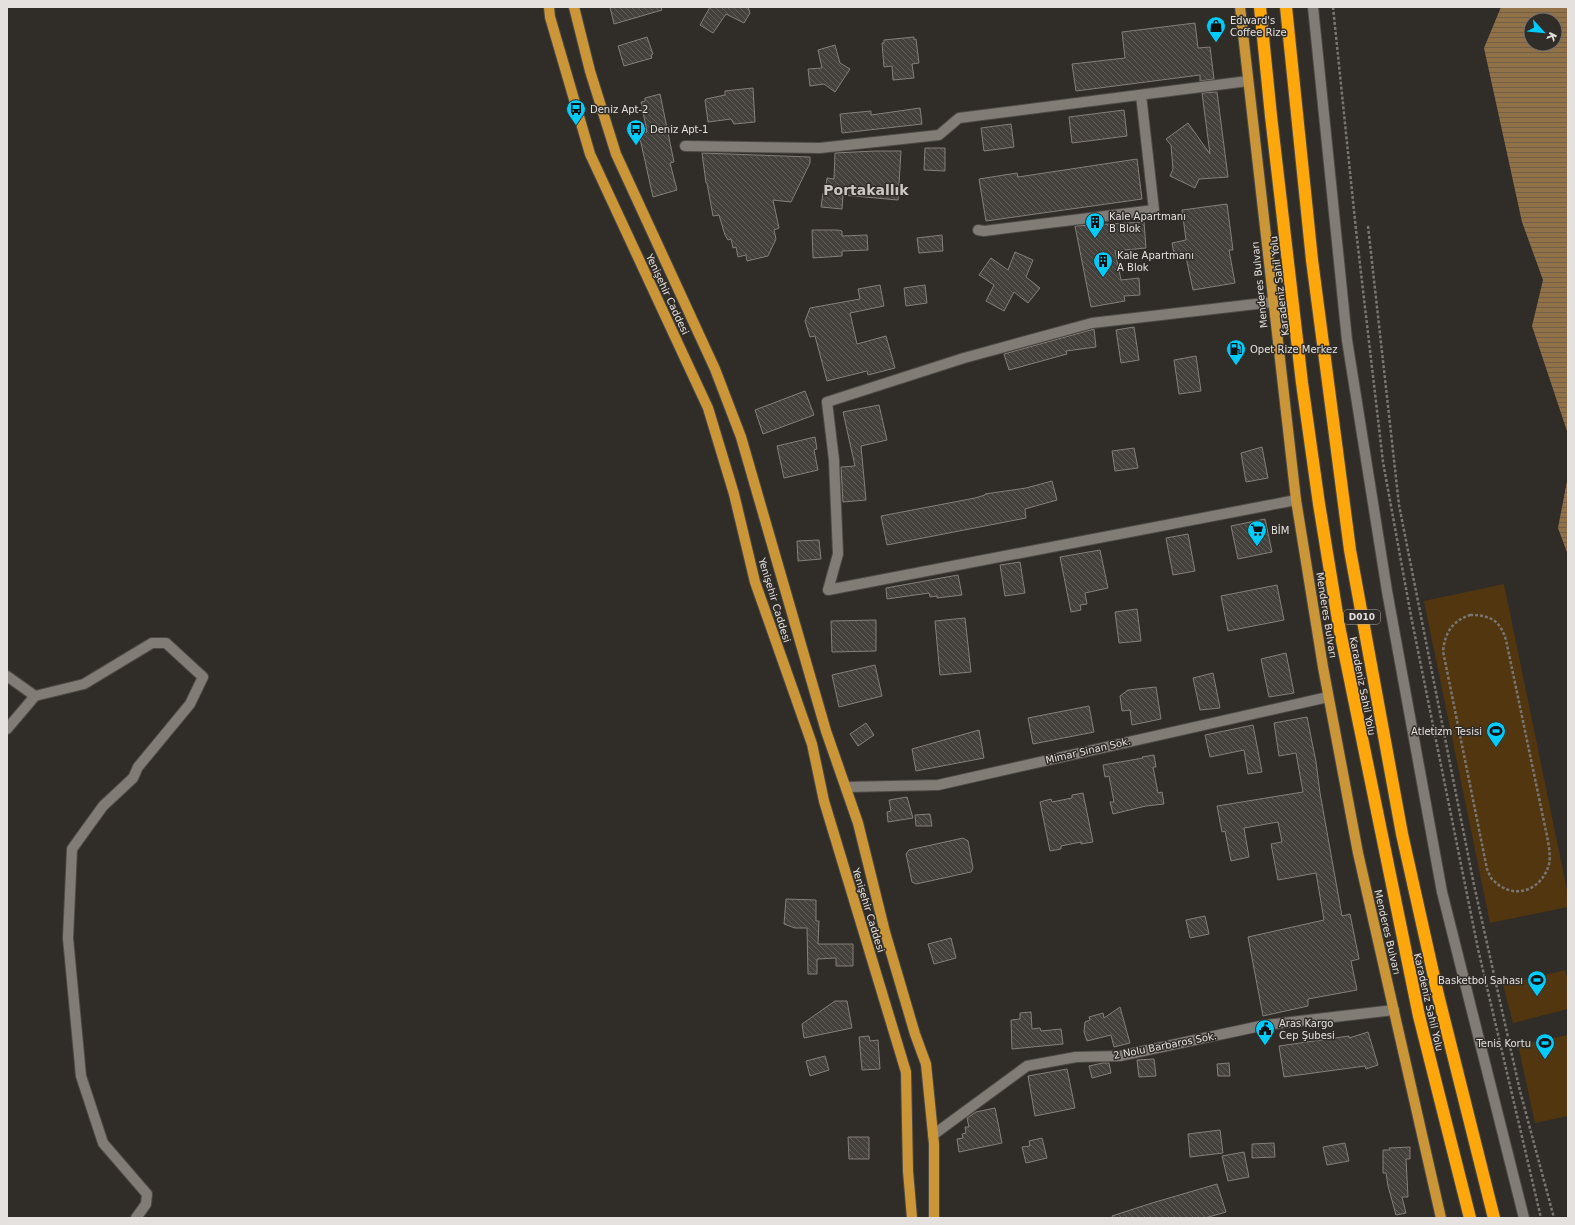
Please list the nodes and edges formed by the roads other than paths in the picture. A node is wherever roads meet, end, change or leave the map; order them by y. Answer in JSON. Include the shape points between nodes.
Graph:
{"nodes":[{"id":1,"x":549,"y":7,"type":"edge"},
{"id":2,"x":574,"y":7,"type":"edge"},
{"id":3,"x":1240,"y":7,"type":"edge"},
{"id":4,"x":1260,"y":7,"type":"edge"},
{"id":5,"x":1286,"y":7,"type":"edge"},
{"id":6,"x":1313,"y":7,"type":"edge"},
{"id":7,"x":1248,"y":81,"type":"junction"},
{"id":8,"x":1141,"y":95,"type":"junction"},
{"id":9,"x":685,"y":146,"type":"dead end"},
{"id":10,"x":978,"y":230,"type":"dead end"},
{"id":11,"x":1273,"y":302,"type":"junction"},
{"id":12,"x":1296,"y":500,"type":"junction"},
{"id":13,"x":7,"y":676,"type":"edge"},
{"id":14,"x":35,"y":696,"type":"junction"},
{"id":15,"x":1328,"y":697,"type":"junction"},
{"id":16,"x":7,"y":729,"type":"edge"},
{"id":17,"x":846,"y":787,"type":"junction"},
{"id":18,"x":1394,"y":1010,"type":"junction"},
{"id":19,"x":933,"y":1135,"type":"junction"},
{"id":20,"x":136,"y":1218,"type":"edge"},
{"id":21,"x":912,"y":1218,"type":"edge"},
{"id":22,"x":934,"y":1218,"type":"edge"},
{"id":23,"x":1441,"y":1218,"type":"edge"},
{"id":24,"x":1470,"y":1218,"type":"edge"},
{"id":25,"x":1494,"y":1218,"type":"edge"},
{"id":26,"x":1524,"y":1218,"type":"edge"}],
"edges":[{"from":1,"to":21,"type":"main road","name":"Yenişehir Caddesi","via":[[590,154],[708,408],[734,494],[756,582],[812,744],[826,808],[906,1072],[908,1171]]},
{"from":2,"to":17,"type":"main road","name":"Yenişehir Caddesi","via":[[590,71],[616,154],[715,368],[741,437],[826,731]]},
{"from":3,"to":7,"type":"main road","name":"Menderes Bulvarı"},
{"from":4,"to":24,"type":"highway","name":"Karadeniz Sahil Yolu","via":[[1302,383],[1339,626],[1419,1016]]},
{"from":5,"to":25,"type":"highway","name":"Karadeniz Sahil Yolu","number":"D010","via":[[1312,260],[1351,558],[1402,834],[1438,995]]},
{"from":6,"to":26,"type":"street","via":[[1348,340],[1387,591],[1442,892]]},
{"from":7,"to":8,"type":"street"},
{"from":7,"to":11,"type":"main road","name":"Menderes Bulvarı"},
{"from":8,"to":9,"type":"street","via":[[959,118],[939,135],[924,137],[820,148]]},
{"from":8,"to":10,"type":"street","via":[[1154,210]]},
{"from":11,"to":12,"type":"main road","name":"Menderes Bulvarı"},
{"from":11,"to":12,"type":"street","via":[[1092,323],[964,358],[827,402],[834,460],[838,554],[828,590]]},
{"from":12,"to":15,"type":"main road","name":"Menderes Bulvarı"},
{"from":13,"to":14,"type":"street"},
{"from":14,"to":16,"type":"street"},
{"from":14,"to":20,"type":"street","via":[[84,684],[152,643],[166,643],[203,677],[190,704],[138,767],[133,778],[103,806],[72,849],[68,938],[80,1076],[103,1143],[147,1194],[146,1204]]},
{"from":15,"to":17,"type":"street","name":"Mimar Sinan Sok.","via":[[938,785]]},
{"from":15,"to":18,"type":"main road","name":"Menderes Bulvarı","via":[[1358,853]]},
{"from":17,"to":19,"type":"main road","name":"Yenişehir Caddesi","via":[[858,823],[885,932],[926,1064]]},
{"from":18,"to":19,"type":"street","name":"2 Nolu Barbaros Sok.","via":[[1265,1025],[1120,1056],[1076,1057],[1026,1066]]},
{"from":18,"to":23,"type":"main road","name":"Menderes Bulvarı"},
{"from":19,"to":22,"type":"main road","name":"Yenişehir Caddesi"}]}
